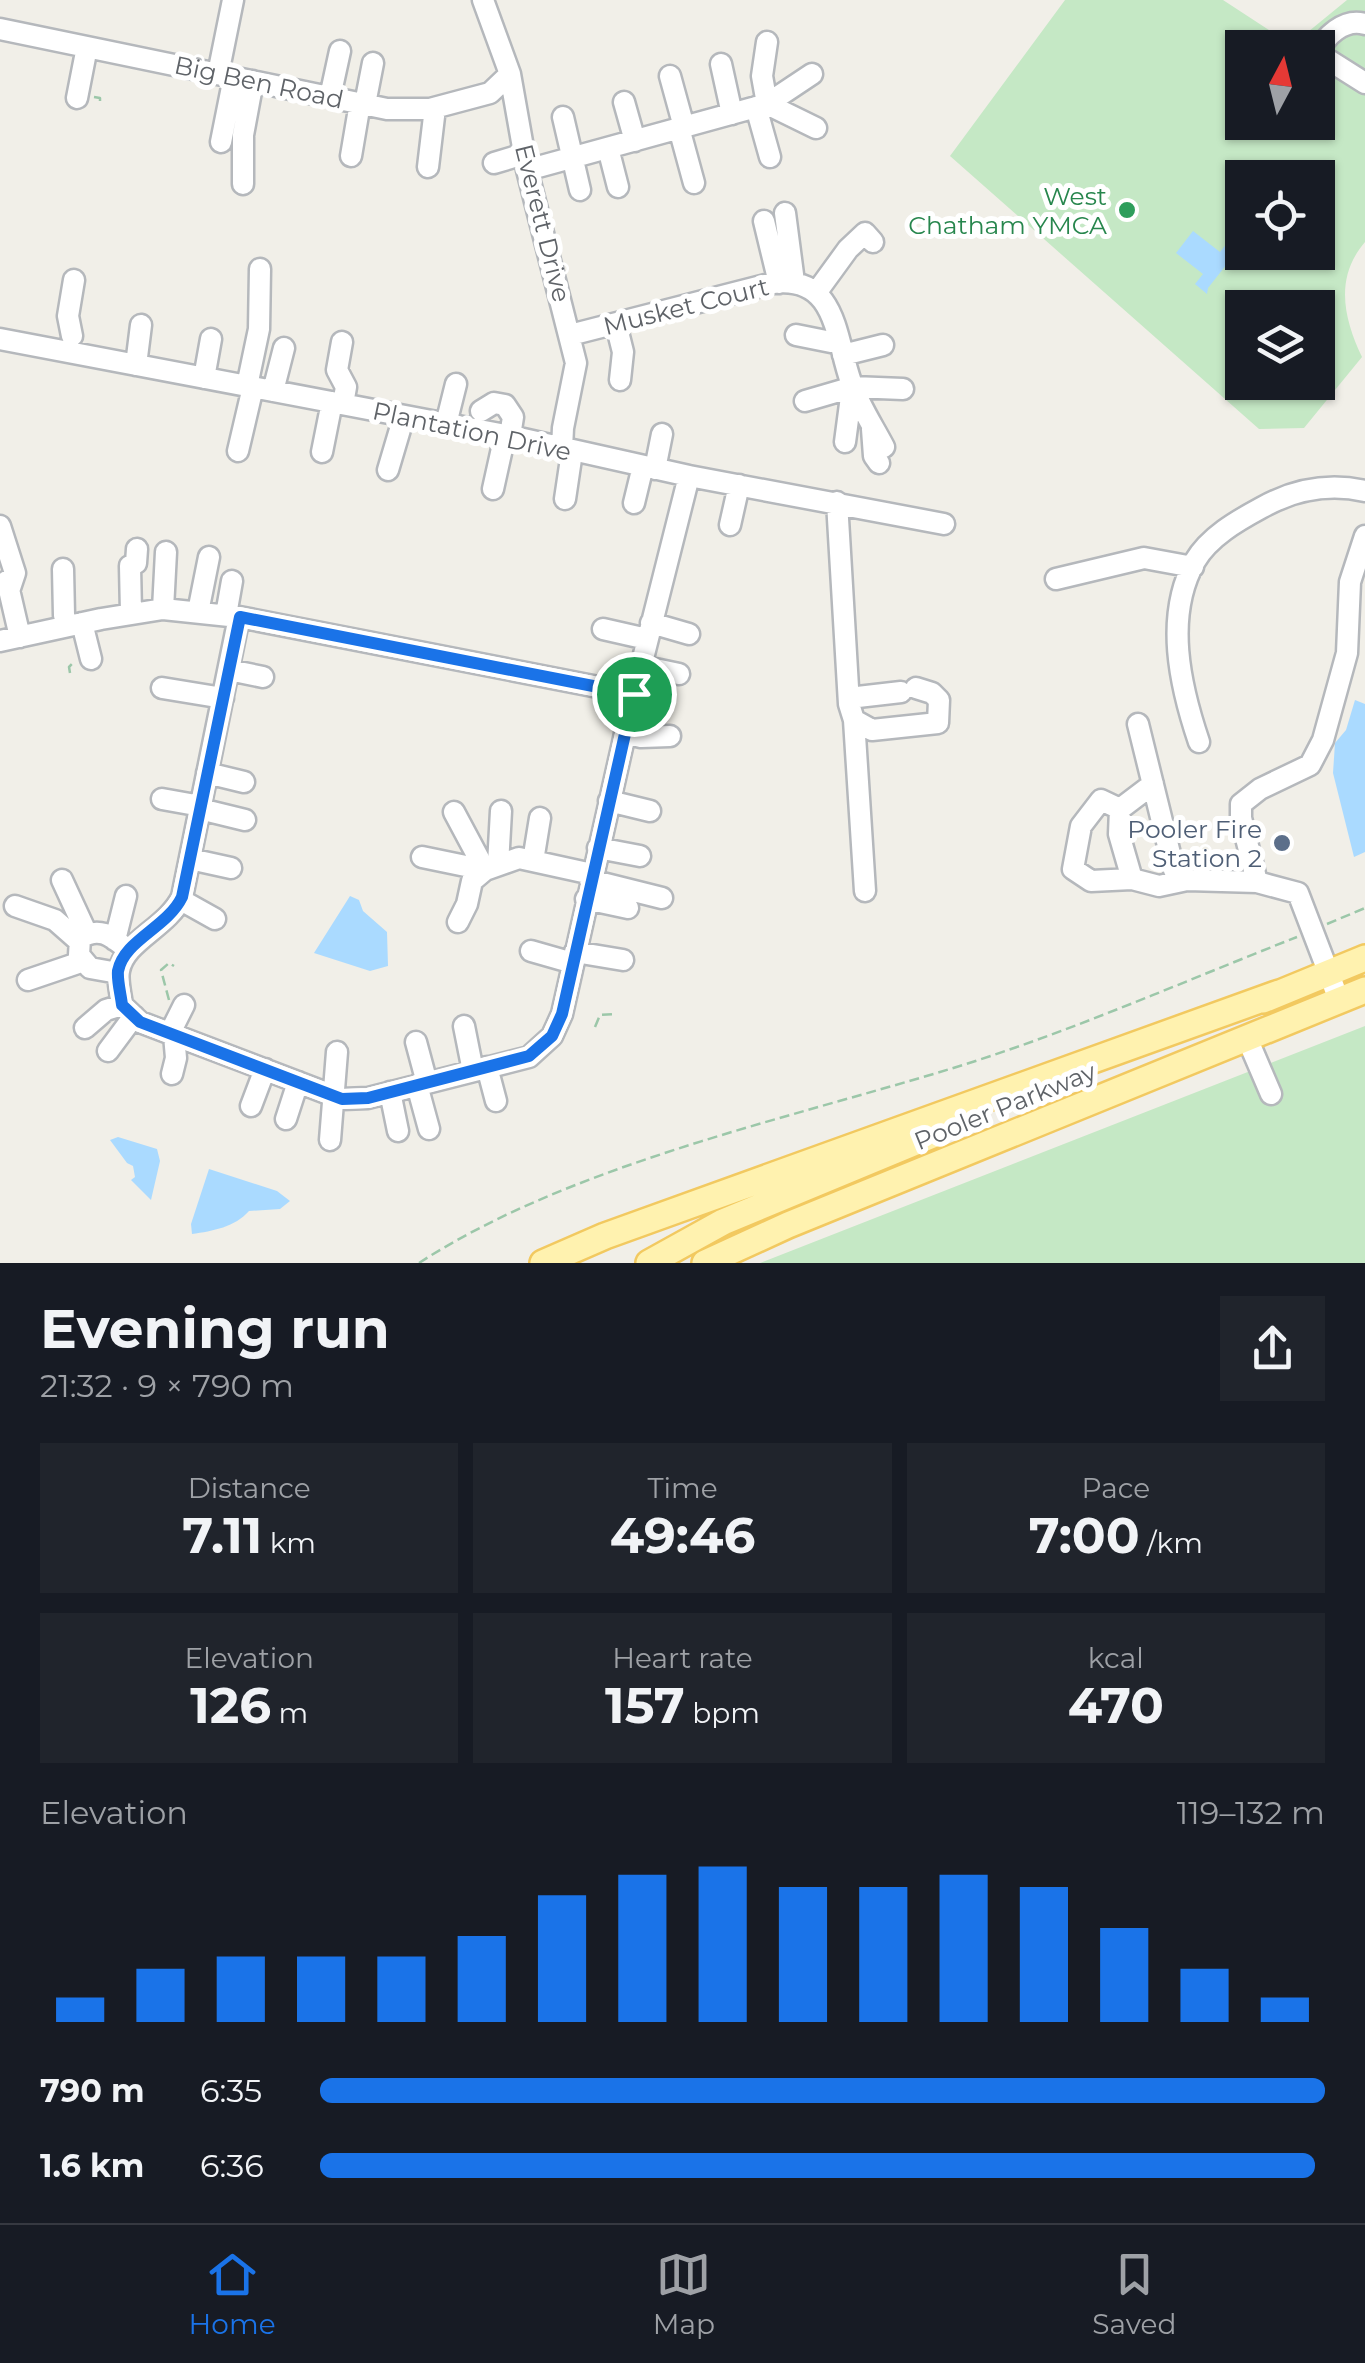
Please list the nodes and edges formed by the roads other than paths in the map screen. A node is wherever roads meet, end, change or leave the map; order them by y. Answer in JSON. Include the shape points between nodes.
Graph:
{"nodes":[{"id":1,"x":233,"y":0,"type":"edge"},
{"id":2,"x":483,"y":0,"type":"edge"},
{"id":3,"x":1365,"y":24,"type":"edge"},
{"id":4,"x":0,"y":29,"type":"edge"},
{"id":5,"x":1335,"y":31,"type":"edge"},
{"id":6,"x":767,"y":42,"type":"dead end"},
{"id":7,"x":87,"y":47,"type":"junction"},
{"id":8,"x":340,"y":51,"type":"dead end"},
{"id":9,"x":372,"y":63,"type":"dead end"},
{"id":10,"x":722,"y":64,"type":"dead end"},
{"id":11,"x":1335,"y":65,"type":"edge"},
{"id":12,"x":510,"y":74,"type":"junction"},
{"id":13,"x":812,"y":74,"type":"dead end"},
{"id":14,"x":670,"y":76,"type":"dead end"},
{"id":15,"x":235,"y":77,"type":"junction"},
{"id":16,"x":1365,"y":83,"type":"edge"},
{"id":17,"x":330,"y":97,"type":"junction"},
{"id":18,"x":77,"y":98,"type":"dead end"},
{"id":19,"x":624,"y":102,"type":"dead end"},
{"id":20,"x":362,"y":104,"type":"junction"},
{"id":21,"x":762,"y":106,"type":"junction"},
{"id":22,"x":435,"y":108,"type":"junction"},
{"id":23,"x":732,"y":114,"type":"junction"},
{"id":24,"x":564,"y":117,"type":"dead end"},
{"id":25,"x":682,"y":128,"type":"junction"},
{"id":26,"x":816,"y":128,"type":"dead end"},
{"id":27,"x":635,"y":141,"type":"junction"},
{"id":28,"x":221,"y":142,"type":"dead end"},
{"id":29,"x":608,"y":148,"type":"junction"},
{"id":30,"x":350,"y":156,"type":"dead end"},
{"id":31,"x":770,"y":157,"type":"dead end"},
{"id":32,"x":570,"y":158,"type":"junction"},
{"id":33,"x":526,"y":162,"type":"junction"},
{"id":34,"x":494,"y":163,"type":"dead end"},
{"id":35,"x":428,"y":167,"type":"dead end"},
{"id":36,"x":694,"y":183,"type":"dead end"},
{"id":37,"x":243,"y":184,"type":"dead end"},
{"id":38,"x":618,"y":187,"type":"dead end"},
{"id":39,"x":580,"y":190,"type":"dead end"},
{"id":40,"x":785,"y":213,"type":"dead end"},
{"id":41,"x":764,"y":221,"type":"dead end"},
{"id":42,"x":873,"y":242,"type":"dead end"},
{"id":43,"x":260,"y":269,"type":"dead end"},
{"id":44,"x":74,"y":280,"type":"dead end"},
{"id":45,"x":786,"y":282,"type":"junction"},
{"id":46,"x":816,"y":293,"type":"junction"},
{"id":47,"x":78,"y":314,"type":"dead end"},
{"id":48,"x":616,"y":324,"type":"junction"},
{"id":49,"x":141,"y":326,"type":"dead end"},
{"id":50,"x":796,"y":334,"type":"dead end"},
{"id":51,"x":570,"y":336,"type":"junction"},
{"id":52,"x":211,"y":338,"type":"dead end"},
{"id":53,"x":0,"y":339,"type":"edge"},
{"id":54,"x":342,"y":342,"type":"dead end"},
{"id":55,"x":70,"y":344,"type":"junction"},
{"id":56,"x":882,"y":346,"type":"dead end"},
{"id":57,"x":281,"y":347,"type":"dead end"},
{"id":58,"x":841,"y":347,"type":"junction"},
{"id":59,"x":136,"y":365,"type":"junction"},
{"id":60,"x":204,"y":378,"type":"junction"},
{"id":61,"x":620,"y":380,"type":"dead end"},
{"id":62,"x":456,"y":384,"type":"dead end"},
{"id":63,"x":853,"y":386,"type":"junction"},
{"id":64,"x":258,"y":388,"type":"junction"},
{"id":65,"x":487,"y":389,"type":"dead end"},
{"id":66,"x":903,"y":389,"type":"dead end"},
{"id":67,"x":342,"y":390,"type":"junction"},
{"id":68,"x":805,"y":401,"type":"dead end"},
{"id":69,"x":404,"y":416,"type":"junction"},
{"id":70,"x":479,"y":420,"type":"junction"},
{"id":71,"x":446,"y":424,"type":"junction"},
{"id":72,"x":662,"y":434,"type":"dead end"},
{"id":73,"x":508,"y":436,"type":"junction"},
{"id":74,"x":845,"y":442,"type":"dead end"},
{"id":75,"x":567,"y":450,"type":"junction"},
{"id":76,"x":238,"y":451,"type":"dead end"},
{"id":77,"x":322,"y":452,"type":"dead end"},
{"id":78,"x":882,"y":455,"type":"dead end"},
{"id":79,"x":649,"y":468,"type":"junction"},
{"id":80,"x":388,"y":470,"type":"dead end"},
{"id":81,"x":689,"y":476,"type":"junction"},
{"id":82,"x":739,"y":485,"type":"junction"},
{"id":83,"x":493,"y":489,"type":"dead end"},
{"id":84,"x":1365,"y":491,"type":"edge"},
{"id":85,"x":565,"y":499,"type":"dead end"},
{"id":86,"x":837,"y":502,"type":"junction"},
{"id":87,"x":634,"y":503,"type":"dead end"},
{"id":88,"x":944,"y":524,"type":"dead end"},
{"id":89,"x":730,"y":525,"type":"dead end"},
{"id":90,"x":0,"y":526,"type":"edge"},
{"id":91,"x":1365,"y":536,"type":"edge"},
{"id":92,"x":161,"y":544,"type":"dead end"},
{"id":93,"x":209,"y":558,"type":"dead end"},
{"id":94,"x":127,"y":560,"type":"dead end"},
{"id":95,"x":1193,"y":567,"type":"junction"},
{"id":96,"x":64,"y":569,"type":"dead end"},
{"id":97,"x":1056,"y":579,"type":"dead end"},
{"id":98,"x":232,"y":581,"type":"dead end"},
{"id":99,"x":162,"y":609,"type":"junction"},
{"id":100,"x":198,"y":612,"type":"junction"},
{"id":101,"x":131,"y":613,"type":"junction"},
{"id":102,"x":233,"y":616,"type":"junction"},
{"id":103,"x":74,"y":624,"type":"junction"},
{"id":104,"x":603,"y":629,"type":"dead end"},
{"id":105,"x":649,"y":631,"type":"junction"},
{"id":106,"x":689,"y":634,"type":"dead end"},
{"id":107,"x":10,"y":639,"type":"edge"},
{"id":108,"x":91,"y":659,"type":"dead end"},
{"id":109,"x":641,"y":666,"type":"junction"},
{"id":110,"x":228,"y":670,"type":"junction"},
{"id":111,"x":679,"y":674,"type":"dead end"},
{"id":112,"x":263,"y":677,"type":"dead end"},
{"id":113,"x":162,"y":688,"type":"dead end"},
{"id":114,"x":634,"y":694,"type":"junction"},
{"id":115,"x":223,"y":698,"type":"junction"},
{"id":116,"x":851,"y":707,"type":"junction"},
{"id":117,"x":1138,"y":724,"type":"dead end"},
{"id":118,"x":625,"y":733,"type":"junction"},
{"id":119,"x":670,"y":736,"type":"dead end"},
{"id":120,"x":1198,"y":742,"type":"dead end"},
{"id":121,"x":208,"y":774,"type":"junction"},
{"id":122,"x":244,"y":782,"type":"dead end"},
{"id":123,"x":1153,"y":784,"type":"junction"},
{"id":124,"x":162,"y":799,"type":"dead end"},
{"id":125,"x":609,"y":801,"type":"junction"},
{"id":126,"x":200,"y":808,"type":"junction"},
{"id":127,"x":1120,"y":809,"type":"junction"},
{"id":128,"x":501,"y":811,"type":"dead end"},
{"id":129,"x":650,"y":811,"type":"dead end"},
{"id":130,"x":454,"y":812,"type":"dead end"},
{"id":131,"x":540,"y":818,"type":"dead end"},
{"id":132,"x":244,"y":820,"type":"dead end"},
{"id":133,"x":598,"y":848,"type":"junction"},
{"id":134,"x":640,"y":856,"type":"dead end"},
{"id":135,"x":422,"y":857,"type":"dead end"},
{"id":136,"x":190,"y":860,"type":"junction"},
{"id":137,"x":533,"y":861,"type":"junction"},
{"id":138,"x":492,"y":867,"type":"junction"},
{"id":139,"x":230,"y":868,"type":"dead end"},
{"id":140,"x":1132,"y":879,"type":"junction"},
{"id":141,"x":62,"y":880,"type":"dead end"},
{"id":142,"x":1187,"y":880,"type":"junction"},
{"id":143,"x":1257,"y":882,"type":"junction"},
{"id":144,"x":589,"y":884,"type":"junction"},
{"id":145,"x":865,"y":891,"type":"dead end"},
{"id":146,"x":126,"y":896,"type":"dead end"},
{"id":147,"x":662,"y":898,"type":"dead end"},
{"id":148,"x":181,"y":900,"type":"junction"},
{"id":149,"x":15,"y":906,"type":"dead end"},
{"id":150,"x":628,"y":908,"type":"dead end"},
{"id":151,"x":215,"y":919,"type":"dead end"},
{"id":152,"x":458,"y":922,"type":"dead end"},
{"id":153,"x":121,"y":944,"type":"junction"},
{"id":154,"x":84,"y":946,"type":"junction"},
{"id":155,"x":531,"y":951,"type":"dead end"},
{"id":156,"x":574,"y":957,"type":"junction"},
{"id":157,"x":1365,"y":958,"type":"edge"},
{"id":158,"x":623,"y":960,"type":"dead end"},
{"id":159,"x":118,"y":972,"type":"junction"},
{"id":160,"x":1327,"y":974,"type":"junction"},
{"id":161,"x":28,"y":980,"type":"dead end"},
{"id":162,"x":1365,"y":990,"type":"edge"},
{"id":163,"x":1279,"y":993,"type":"junction"},
{"id":164,"x":1339,"y":1000,"type":"junction"},
{"id":165,"x":182,"y":1008,"type":"road end"},
{"id":166,"x":128,"y":1010,"type":"junction"},
{"id":167,"x":464,"y":1026,"type":"dead end"},
{"id":168,"x":86,"y":1028,"type":"dead end"},
{"id":169,"x":172,"y":1034,"type":"junction"},
{"id":170,"x":1248,"y":1038,"type":"junction"},
{"id":171,"x":416,"y":1042,"type":"dead end"},
{"id":172,"x":108,"y":1051,"type":"dead end"},
{"id":173,"x":337,"y":1052,"type":"dead end"},
{"id":174,"x":265,"y":1069,"type":"junction"},
{"id":175,"x":480,"y":1069,"type":"junction"},
{"id":176,"x":172,"y":1074,"type":"dead end"},
{"id":177,"x":298,"y":1082,"type":"junction"},
{"id":178,"x":422,"y":1084,"type":"junction"},
{"id":179,"x":390,"y":1092,"type":"junction"},
{"id":180,"x":1271,"y":1094,"type":"dead end"},
{"id":181,"x":336,"y":1096,"type":"junction"},
{"id":182,"x":496,"y":1101,"type":"dead end"},
{"id":183,"x":251,"y":1106,"type":"dead end"},
{"id":184,"x":286,"y":1119,"type":"dead end"},
{"id":185,"x":429,"y":1129,"type":"dead end"},
{"id":186,"x":398,"y":1131,"type":"dead end"},
{"id":187,"x":330,"y":1140,"type":"dead end"},
{"id":188,"x":543,"y":1263,"type":"edge"},
{"id":189,"x":649,"y":1263,"type":"edge"},
{"id":190,"x":704,"y":1263,"type":"edge"}],
"edges":[{"from":1,"to":15,"type":"street"},
{"from":2,"to":12,"type":"street","name":"Everett Drive"},
{"from":3,"to":5,"type":"street"},
{"from":4,"to":7,"type":"street","name":"Big Ben Road"},
{"from":6,"to":21,"type":"street"},
{"from":7,"to":15,"type":"street","name":"Big Ben Road"},
{"from":7,"to":18,"type":"street"},
{"from":8,"to":17,"type":"street"},
{"from":9,"to":20,"type":"street"},
{"from":10,"to":23,"type":"street"},
{"from":11,"to":16,"type":"street"},
{"from":12,"to":22,"type":"street","name":"Big Ben Road","via":[[490,93]]},
{"from":12,"to":33,"type":"street","name":"Everett Drive"},
{"from":13,"to":21,"type":"street"},
{"from":14,"to":25,"type":"street"},
{"from":15,"to":17,"type":"street","name":"Big Ben Road"},
{"from":15,"to":28,"type":"street"},
{"from":15,"to":37,"type":"street","via":[[247,144]]},
{"from":17,"to":20,"type":"street","name":"Big Ben Road"},
{"from":19,"to":27,"type":"street"},
{"from":20,"to":22,"type":"street","name":"Big Ben Road"},
{"from":20,"to":30,"type":"street"},
{"from":21,"to":23,"type":"street"},
{"from":21,"to":26,"type":"street"},
{"from":21,"to":31,"type":"street"},
{"from":22,"to":35,"type":"street"},
{"from":23,"to":25,"type":"street"},
{"from":24,"to":32,"type":"street"},
{"from":25,"to":27,"type":"street"},
{"from":25,"to":36,"type":"street"},
{"from":27,"to":29,"type":"street"},
{"from":29,"to":32,"type":"street"},
{"from":29,"to":38,"type":"street"},
{"from":32,"to":33,"type":"street"},
{"from":32,"to":39,"type":"street"},
{"from":33,"to":34,"type":"street"},
{"from":33,"to":51,"type":"street","name":"Everett Drive"},
{"from":40,"to":45,"type":"street"},
{"from":41,"to":45,"type":"street"},
{"from":42,"to":46,"type":"street","via":[[865,233]]},
{"from":43,"to":64,"type":"street"},
{"from":44,"to":55,"type":"street"},
{"from":45,"to":46,"type":"street","name":"Musket Court"},
{"from":45,"to":48,"type":"street","name":"Musket Court"},
{"from":46,"to":58,"type":"street","via":[[827,301]]},
{"from":47,"to":55,"type":"street"},
{"from":48,"to":51,"type":"street","name":"Musket Court"},
{"from":48,"to":61,"type":"street"},
{"from":49,"to":59,"type":"street"},
{"from":50,"to":58,"type":"street"},
{"from":51,"to":75,"type":"street","name":"Everett Drive","via":[[576,363],[563,428]]},
{"from":52,"to":60,"type":"street"},
{"from":53,"to":55,"type":"street","name":"Plantation Drive"},
{"from":54,"to":67,"type":"street"},
{"from":55,"to":59,"type":"street","name":"Plantation Drive"},
{"from":56,"to":58,"type":"street"},
{"from":57,"to":64,"type":"street"},
{"from":58,"to":63,"type":"street"},
{"from":59,"to":60,"type":"street","name":"Plantation Drive"},
{"from":60,"to":64,"type":"street","name":"Plantation Drive"},
{"from":62,"to":71,"type":"street"},
{"from":63,"to":66,"type":"street"},
{"from":63,"to":68,"type":"street"},
{"from":63,"to":74,"type":"street"},
{"from":63,"to":78,"type":"street"},
{"from":64,"to":67,"type":"street","name":"Plantation Drive"},
{"from":64,"to":76,"type":"street"},
{"from":65,"to":70,"type":"street"},
{"from":67,"to":69,"type":"street","name":"Plantation Drive"},
{"from":67,"to":77,"type":"street"},
{"from":69,"to":71,"type":"street","name":"Plantation Drive"},
{"from":69,"to":80,"type":"street"},
{"from":70,"to":71,"type":"street","name":"Plantation Drive"},
{"from":70,"to":73,"type":"street","name":"Plantation Drive"},
{"from":70,"to":73,"type":"street","via":[[494,403],[510,410]]},
{"from":72,"to":79,"type":"street"},
{"from":73,"to":75,"type":"street","name":"Plantation Drive"},
{"from":73,"to":83,"type":"street"},
{"from":75,"to":79,"type":"street","name":"Plantation Drive"},
{"from":75,"to":85,"type":"street","name":"Everett Drive"},
{"from":79,"to":81,"type":"street","name":"Plantation Drive"},
{"from":79,"to":87,"type":"street"},
{"from":81,"to":82,"type":"street","name":"Plantation Drive"},
{"from":81,"to":105,"type":"street"},
{"from":82,"to":86,"type":"street","name":"Plantation Drive"},
{"from":82,"to":89,"type":"street"},
{"from":84,"to":95,"type":"street","via":[[1318,488],[1270,503],[1210,542]]},
{"from":86,"to":88,"type":"street","name":"Plantation Drive"},
{"from":86,"to":116,"type":"street"},
{"from":90,"to":107,"type":"street","via":[[15,574],[8,586]]},
{"from":91,"to":143,"type":"street","via":[[1350,582],[1347,653],[1323,740],[1310,766],[1242,804]]},
{"from":92,"to":99,"type":"street"},
{"from":93,"to":100,"type":"street"},
{"from":94,"to":101,"type":"street"},
{"from":95,"to":97,"type":"street","via":[[1144,558]]},
{"from":95,"to":120,"type":"street","via":[[1177,642]]},
{"from":96,"to":103,"type":"street","via":[[64,615]]},
{"from":98,"to":102,"type":"street"},
{"from":99,"to":100,"type":"street"},
{"from":99,"to":101,"type":"street"},
{"from":100,"to":102,"type":"street"},
{"from":101,"to":103,"type":"street"},
{"from":102,"to":110,"type":"street"},
{"from":102,"to":114,"type":"street"},
{"from":103,"to":107,"type":"street"},
{"from":103,"to":108,"type":"street"},
{"from":104,"to":105,"type":"street"},
{"from":105,"to":106,"type":"street"},
{"from":105,"to":109,"type":"street"},
{"from":109,"to":111,"type":"street"},
{"from":109,"to":114,"type":"street"},
{"from":110,"to":112,"type":"street"},
{"from":110,"to":115,"type":"street"},
{"from":113,"to":115,"type":"street"},
{"from":114,"to":118,"type":"street"},
{"from":115,"to":121,"type":"street"},
{"from":116,"to":116,"type":"street","via":[[909,690],[939,700],[938,724],[872,730]]},
{"from":116,"to":145,"type":"street"},
{"from":117,"to":123,"type":"street"},
{"from":118,"to":119,"type":"street"},
{"from":118,"to":125,"type":"street"},
{"from":121,"to":122,"type":"street"},
{"from":121,"to":126,"type":"street"},
{"from":123,"to":127,"type":"street"},
{"from":123,"to":142,"type":"street","via":[[1174,870]]},
{"from":124,"to":126,"type":"street"},
{"from":125,"to":129,"type":"street"},
{"from":125,"to":133,"type":"street"},
{"from":126,"to":132,"type":"street"},
{"from":126,"to":136,"type":"street"},
{"from":127,"to":140,"type":"street","via":[[1119,834]]},
{"from":127,"to":140,"type":"street","via":[[1101,800],[1082,826],[1073,869],[1091,881]]},
{"from":128,"to":138,"type":"street"},
{"from":130,"to":138,"type":"street"},
{"from":131,"to":137,"type":"street"},
{"from":133,"to":134,"type":"street"},
{"from":133,"to":144,"type":"street"},
{"from":135,"to":138,"type":"street"},
{"from":136,"to":139,"type":"street"},
{"from":136,"to":148,"type":"street"},
{"from":137,"to":138,"type":"street"},
{"from":137,"to":144,"type":"street"},
{"from":138,"to":152,"type":"street","via":[[472,881]]},
{"from":140,"to":142,"type":"street","via":[[1158,886]]},
{"from":141,"to":154,"type":"street"},
{"from":142,"to":143,"type":"street"},
{"from":143,"to":160,"type":"street","via":[[1298,894]]},
{"from":144,"to":147,"type":"street"},
{"from":144,"to":150,"type":"street"},
{"from":144,"to":156,"type":"street"},
{"from":146,"to":153,"type":"street"},
{"from":148,"to":151,"type":"street"},
{"from":148,"to":153,"type":"street","via":[[153,932]]},
{"from":149,"to":154,"type":"street","via":[[55,920]]},
{"from":153,"to":154,"type":"street","via":[[92,931]]},
{"from":153,"to":159,"type":"street"},
{"from":154,"to":159,"type":"street","via":[[90,968]]},
{"from":154,"to":161,"type":"street"},
{"from":155,"to":156,"type":"street"},
{"from":156,"to":158,"type":"street"},
{"from":156,"to":175,"type":"street","via":[[552,1036],[529,1056]]},
{"from":157,"to":160,"type":"main road","name":"Pooler Parkway"},
{"from":159,"to":166,"type":"street"},
{"from":160,"to":163,"type":"main road","name":"Pooler Parkway"},
{"from":160,"to":164,"type":"street"},
{"from":162,"to":164,"type":"main road","name":"Pooler Parkway"},
{"from":163,"to":188,"type":"main road"},
{"from":163,"to":189,"type":"main road","name":"Pooler Parkway","via":[[751,1210]]},
{"from":164,"to":170,"type":"main road","name":"Pooler Parkway"},
{"from":165,"to":169,"type":"street"},
{"from":166,"to":168,"type":"street","via":[[106,1010]]},
{"from":166,"to":169,"type":"street"},
{"from":166,"to":172,"type":"street"},
{"from":167,"to":175,"type":"street"},
{"from":169,"to":174,"type":"street"},
{"from":169,"to":176,"type":"street"},
{"from":170,"to":180,"type":"street"},
{"from":170,"to":190,"type":"main road","name":"Pooler Parkway"},
{"from":171,"to":178,"type":"street"},
{"from":173,"to":181,"type":"street"},
{"from":174,"to":177,"type":"street"},
{"from":174,"to":183,"type":"street"},
{"from":175,"to":178,"type":"street"},
{"from":175,"to":182,"type":"street"},
{"from":177,"to":181,"type":"street"},
{"from":177,"to":184,"type":"street"},
{"from":178,"to":179,"type":"street"},
{"from":178,"to":185,"type":"street"},
{"from":179,"to":181,"type":"street"},
{"from":179,"to":186,"type":"street"},
{"from":181,"to":187,"type":"street"}]}
